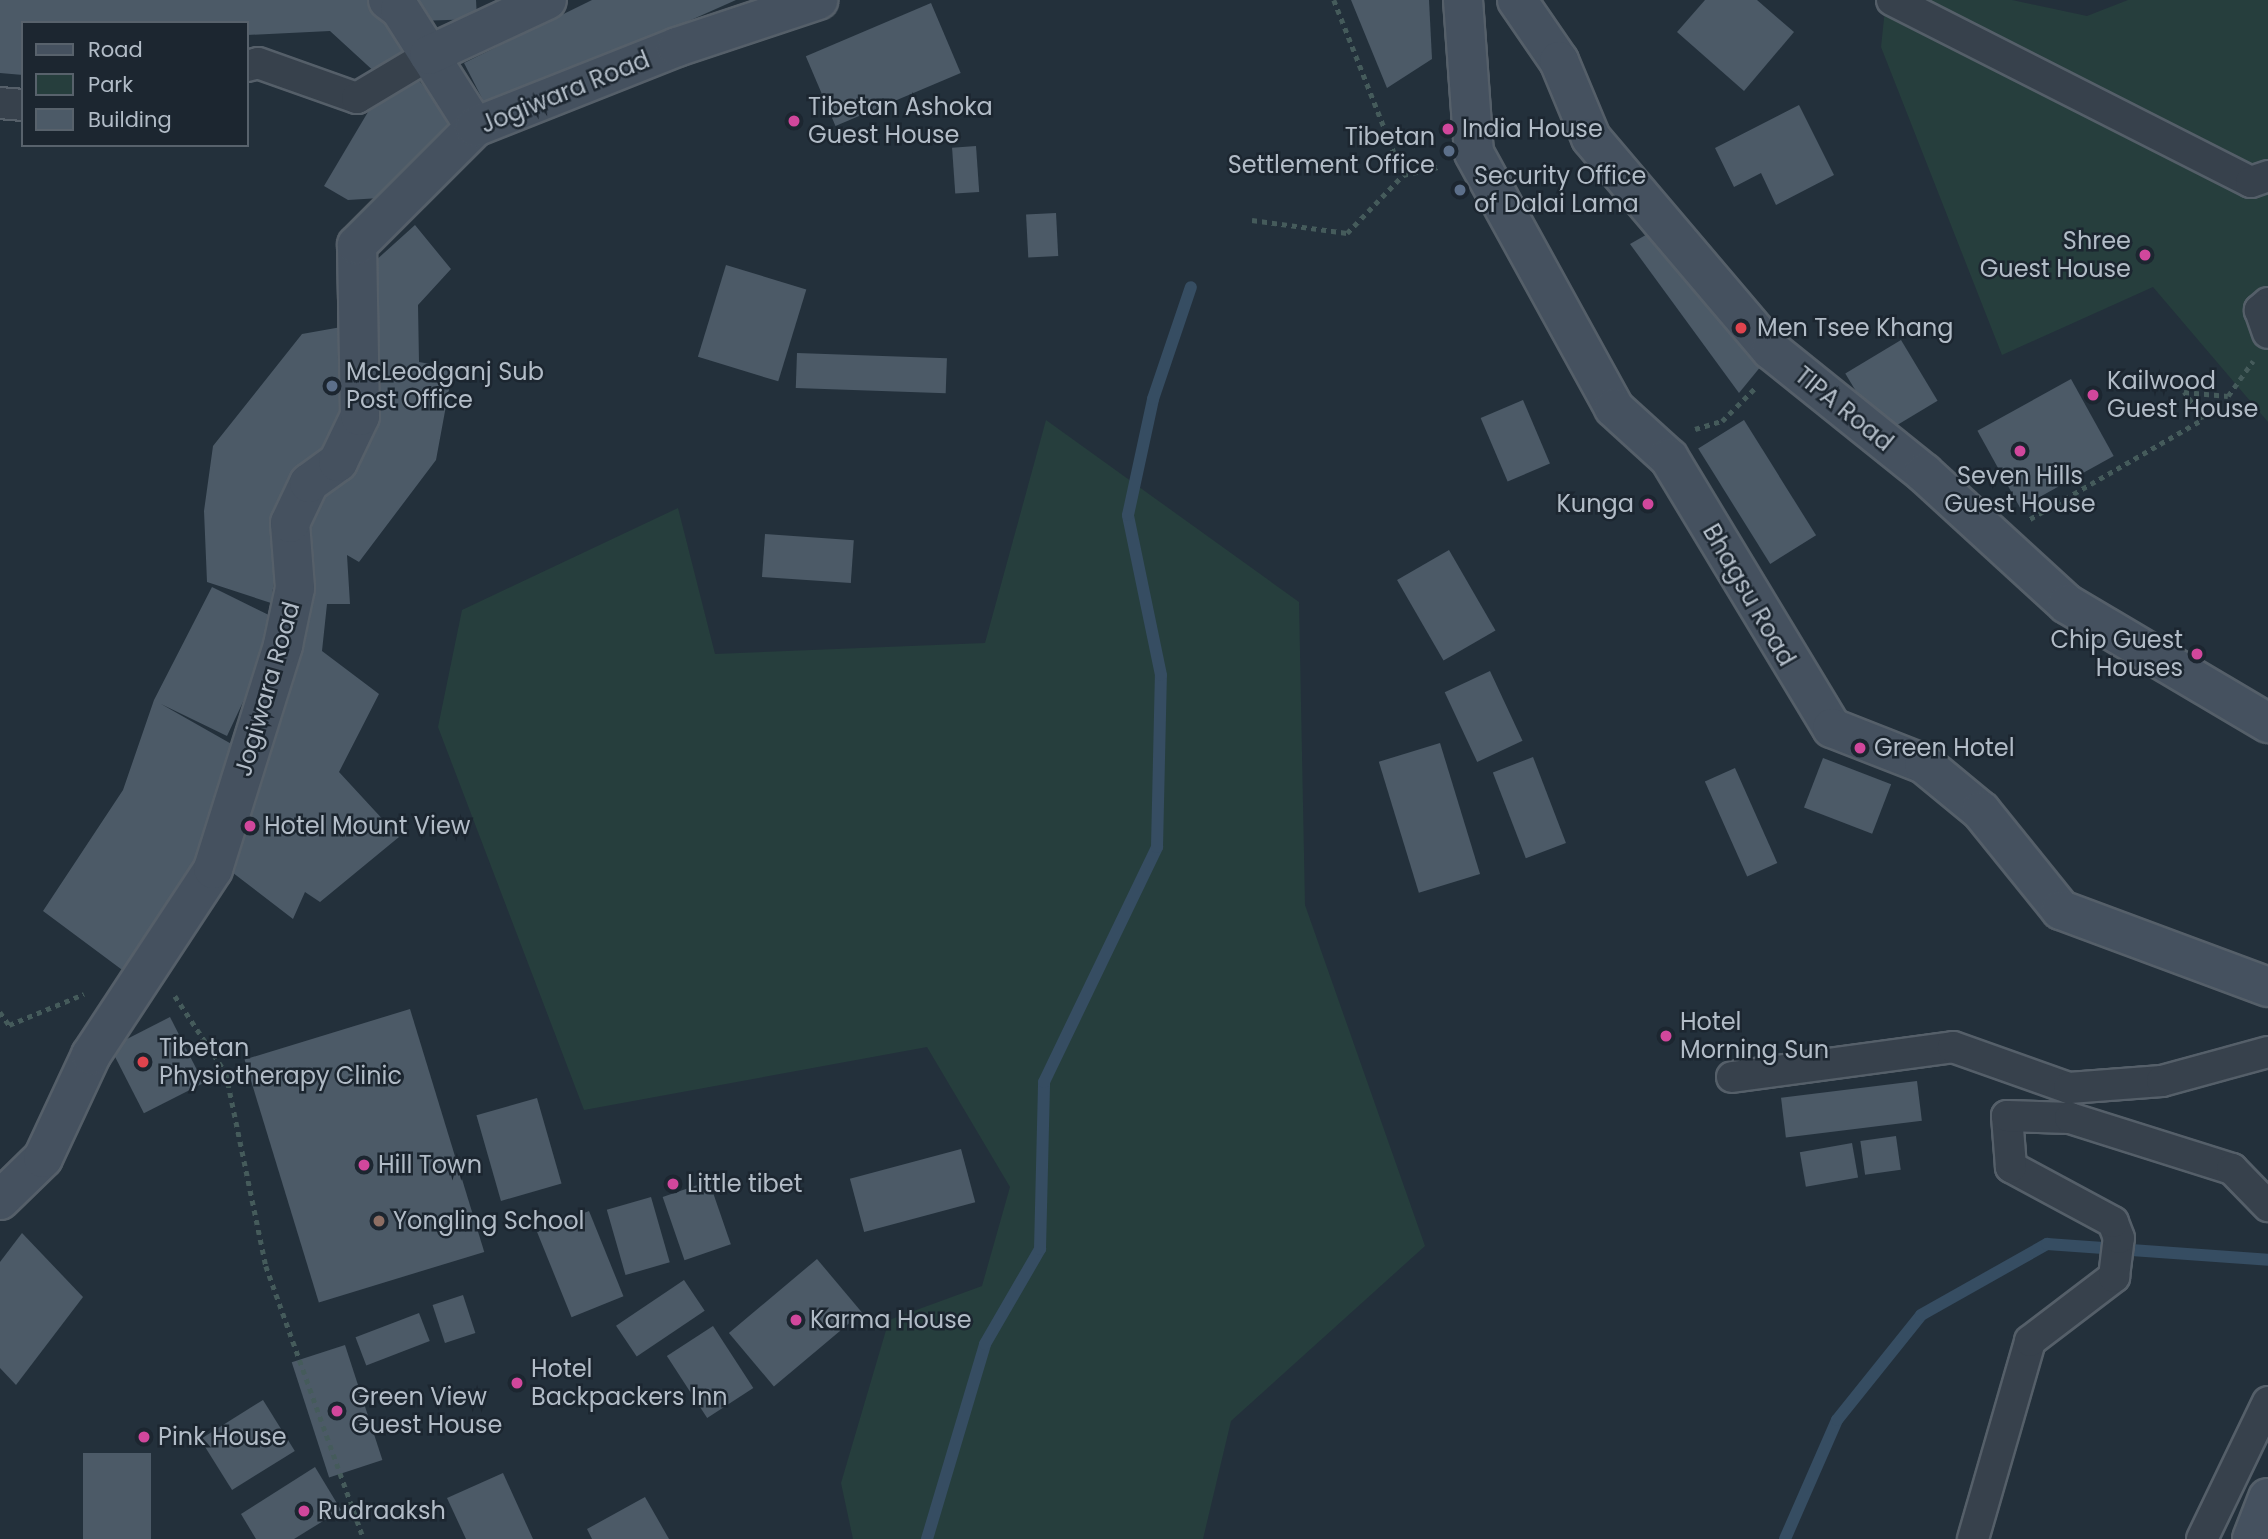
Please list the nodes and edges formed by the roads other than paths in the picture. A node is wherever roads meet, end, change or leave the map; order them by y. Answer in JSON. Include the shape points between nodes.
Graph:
{"nodes":[{"id":1,"x":388,"y":0,"type":"edge"},
{"id":2,"x":547,"y":0,"type":"edge"},
{"id":3,"x":818,"y":0,"type":"edge"},
{"id":4,"x":1463,"y":0,"type":"edge"},
{"id":5,"x":1517,"y":0,"type":"edge"},
{"id":6,"x":1892,"y":0,"type":"edge"},
{"id":7,"x":429,"y":55,"type":"junction"},
{"id":8,"x":248,"y":65,"type":"edge"},
{"id":9,"x":0,"y":103,"type":"edge"},
{"id":10,"x":21,"y":105,"type":"edge"},
{"id":11,"x":475,"y":127,"type":"junction"},
{"id":12,"x":2268,"y":176,"type":"edge"},
{"id":13,"x":2268,"y":303,"type":"edge"},
{"id":14,"x":2264,"y":342,"type":"edge"},
{"id":15,"x":2268,"y":723,"type":"edge"},
{"id":16,"x":2268,"y":986,"type":"edge"},
{"id":17,"x":2268,"y":1052,"type":"edge"},
{"id":18,"x":1732,"y":1077,"type":"dead end"},
{"id":19,"x":0,"y":1200,"type":"edge"},
{"id":20,"x":2268,"y":1206,"type":"edge"},
{"id":21,"x":2268,"y":1402,"type":"edge"},
{"id":22,"x":2268,"y":1498,"type":"edge"},
{"id":23,"x":1973,"y":1539,"type":"edge"},
{"id":24,"x":2202,"y":1539,"type":"edge"},
{"id":25,"x":2252,"y":1539,"type":"edge"}],
"edges":[{"from":1,"to":7,"type":"street"},
{"from":2,"to":7,"type":"street"},
{"from":3,"to":11,"type":"street","name":"Jogiwara Road","via":[[677,47]]},
{"from":4,"to":16,"type":"street","name":"Bhagsu Road","via":[[1474,153],[1614,408],[1669,458],[1832,728],[1924,764],[1980,811],[2061,910]]},
{"from":5,"to":15,"type":"street","name":"TIPA Road","via":[[1559,61],[1591,138],[1783,360],[2067,604]]},
{"from":6,"to":12,"type":"street","via":[[2251,182]]},
{"from":7,"to":8,"type":"street","via":[[357,98],[257,63]]},
{"from":7,"to":11,"type":"street"},
{"from":9,"to":10,"type":"street"},
{"from":11,"to":19,"type":"street","name":"Jogiwara Road","via":[[358,245],[360,416],[338,462],[309,483],[290,523],[295,588],[283,645],[213,869],[155,966],[91,1055],[43,1158]]},
{"from":13,"to":14,"type":"street","via":[[2260,310]]},
{"from":17,"to":18,"type":"street","via":[[2162,1081],[2069,1088],[1953,1047]]},
{"from":20,"to":23,"type":"street","via":[[2232,1169],[2070,1118],[2007,1116],[2011,1167],[2113,1222],[2119,1238],[2114,1278],[2030,1341]]},
{"from":21,"to":24,"type":"street"},
{"from":22,"to":25,"type":"street"}]}
